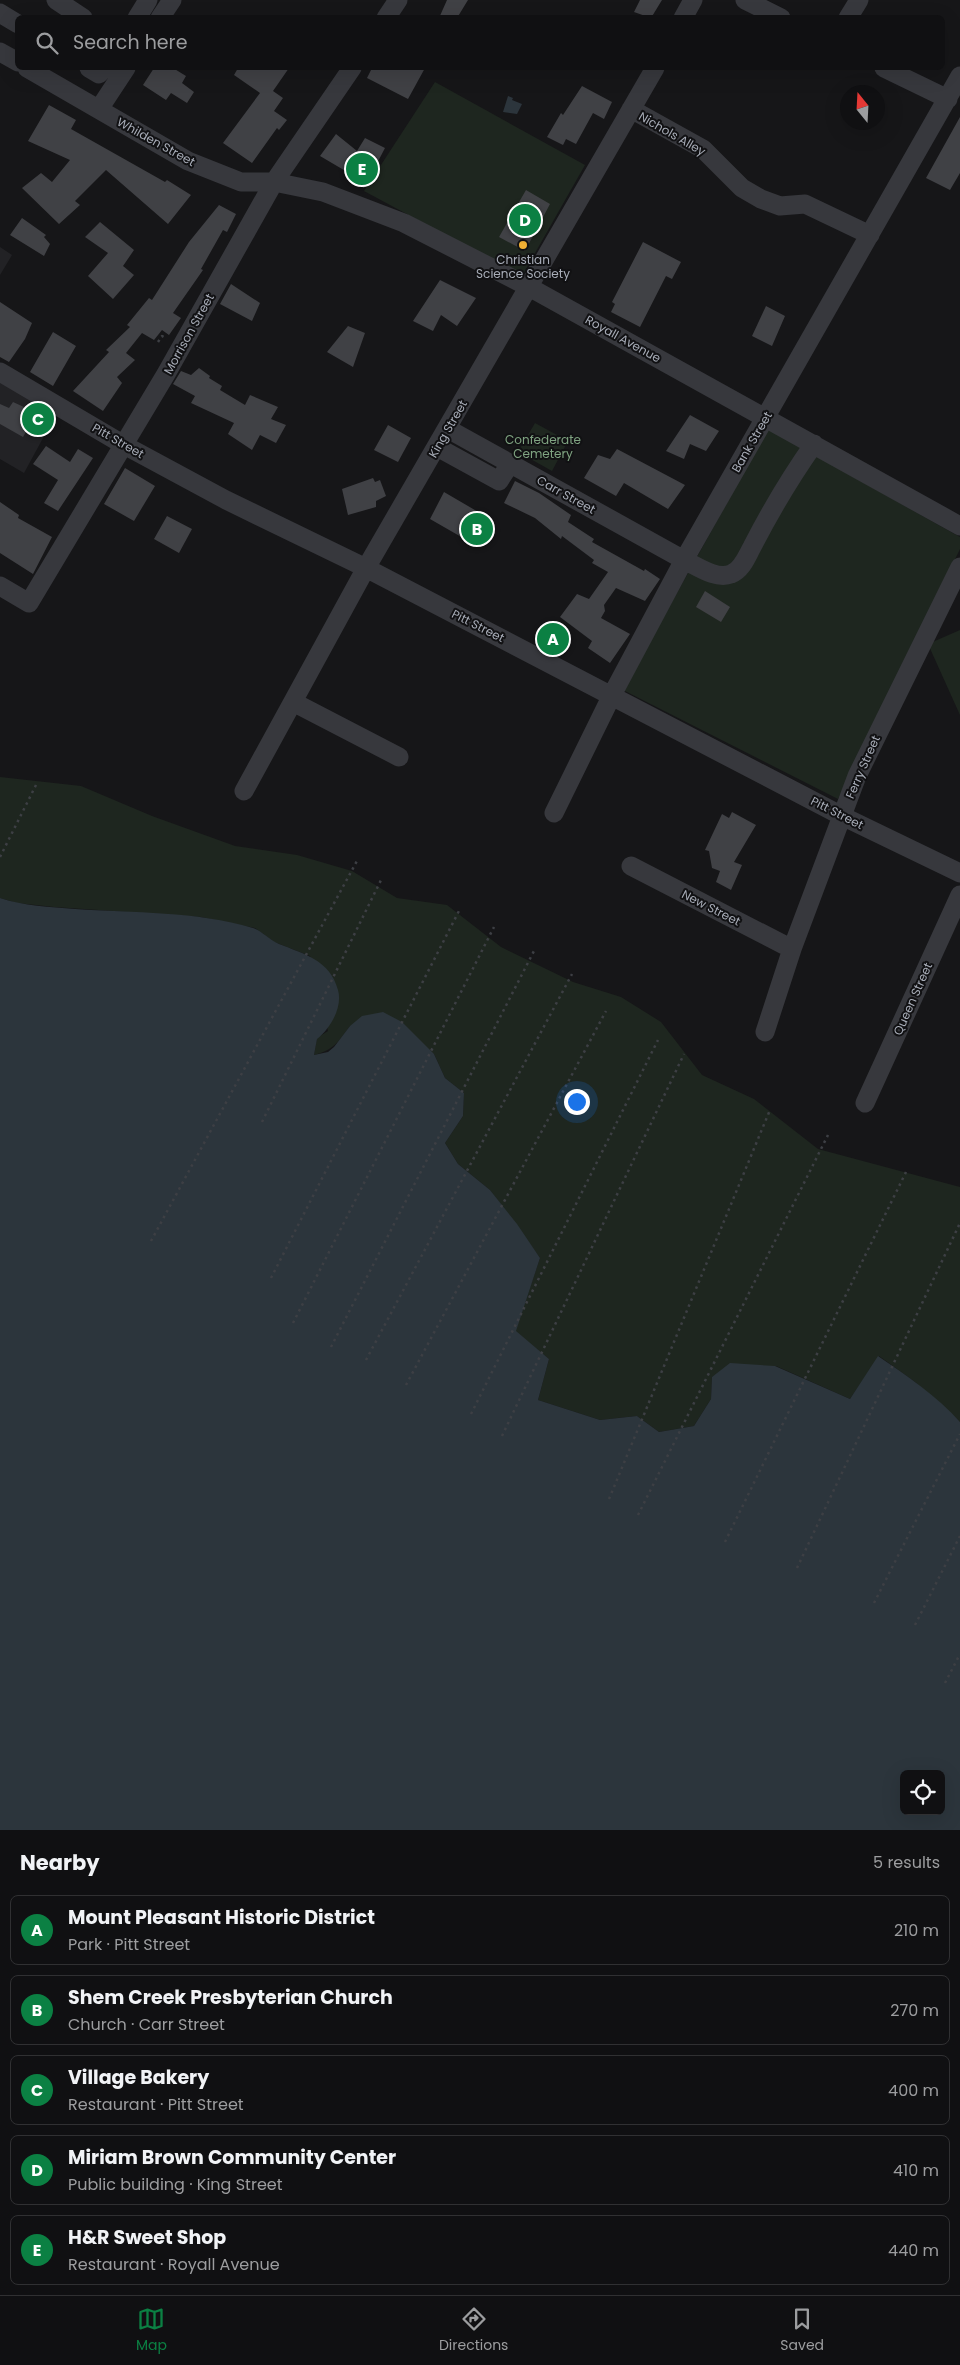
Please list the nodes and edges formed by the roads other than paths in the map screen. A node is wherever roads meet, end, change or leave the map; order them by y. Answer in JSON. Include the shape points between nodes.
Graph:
{"nodes":[{"id":1,"x":6,"y":0,"type":"edge"},
{"id":2,"x":56,"y":0,"type":"edge"},
{"id":3,"x":172,"y":0,"type":"edge"},
{"id":4,"x":398,"y":0,"type":"edge"},
{"id":5,"x":693,"y":0,"type":"edge"},
{"id":6,"x":745,"y":0,"type":"edge"},
{"id":7,"x":859,"y":0,"type":"edge"},
{"id":8,"x":0,"y":8,"type":"edge"},
{"id":9,"x":0,"y":13,"type":"edge"},
{"id":10,"x":79,"y":15,"type":"edge"},
{"id":11,"x":162,"y":15,"type":"edge"},
{"id":12,"x":388,"y":15,"type":"edge"},
{"id":13,"x":685,"y":15,"type":"edge"},
{"id":14,"x":775,"y":15,"type":"edge"},
{"id":15,"x":850,"y":15,"type":"edge"},
{"id":16,"x":15,"y":22,"type":"edge"},
{"id":17,"x":0,"y":52,"type":"edge"},
{"id":18,"x":15,"y":60,"type":"edge"},
{"id":19,"x":30,"y":70,"type":"edge"},
{"id":20,"x":92,"y":70,"type":"edge"},
{"id":21,"x":102,"y":70,"type":"edge"},
{"id":22,"x":125,"y":70,"type":"edge"},
{"id":23,"x":351,"y":70,"type":"edge"},
{"id":24,"x":653,"y":70,"type":"edge"},
{"id":25,"x":888,"y":70,"type":"edge"},
{"id":26,"x":960,"y":76,"type":"edge"},
{"id":27,"x":948,"y":98,"type":"junction"},
{"id":28,"x":99,"y":109,"type":"junction"},
{"id":29,"x":631,"y":110,"type":"junction"},
{"id":30,"x":274,"y":182,"type":"junction"},
{"id":31,"x":870,"y":235,"type":"junction"},
{"id":32,"x":528,"y":288,"type":"junction"},
{"id":33,"x":0,"y":372,"type":"edge"},
{"id":34,"x":766,"y":417,"type":"junction"},
{"id":35,"x":448,"y":429,"type":"junction"},
{"id":36,"x":814,"y":444,"type":"junction"},
{"id":37,"x":124,"y":445,"type":"junction"},
{"id":38,"x":437,"y":446,"type":"junction"},
{"id":39,"x":510,"y":464,"type":"junction"},
{"id":40,"x":960,"y":526,"type":"edge"},
{"id":41,"x":684,"y":560,"type":"junction"},
{"id":42,"x":960,"y":567,"type":"edge"},
{"id":43,"x":366,"y":568,"type":"junction"},
{"id":44,"x":0,"y":586,"type":"edge"},
{"id":45,"x":956,"y":586,"type":"edge"},
{"id":46,"x":612,"y":695,"type":"junction"},
{"id":47,"x":293,"y":702,"type":"junction"},
{"id":48,"x":399,"y":757,"type":"dead end"},
{"id":49,"x":244,"y":791,"type":"dead end"},
{"id":50,"x":554,"y":813,"type":"dead end"},
{"id":51,"x":842,"y":816,"type":"junction"},
{"id":52,"x":631,"y":866,"type":"dead end"},
{"id":53,"x":960,"y":873,"type":"edge"},
{"id":54,"x":960,"y":895,"type":"edge"},
{"id":55,"x":792,"y":949,"type":"junction"},
{"id":56,"x":765,"y":1032,"type":"dead end"},
{"id":57,"x":865,"y":1103,"type":"dead end"}],
"edges":[{"from":1,"to":8,"type":"street"},
{"from":2,"to":10,"type":"street"},
{"from":3,"to":11,"type":"street"},
{"from":4,"to":12,"type":"street"},
{"from":5,"to":13,"type":"street"},
{"from":6,"to":14,"type":"street"},
{"from":7,"to":15,"type":"street"},
{"from":9,"to":16,"type":"street"},
{"from":17,"to":18,"type":"street"},
{"from":19,"to":28,"type":"street","name":"Whilden Street"},
{"from":20,"to":21,"type":"street","via":[[99,74]]},
{"from":22,"to":28,"type":"street"},
{"from":23,"to":30,"type":"street","name":"Morrison Street"},
{"from":24,"to":29,"type":"street","name":"King Street"},
{"from":25,"to":27,"type":"street"},
{"from":26,"to":27,"type":"street","name":"Bank Street"},
{"from":27,"to":31,"type":"street","name":"Bank Street"},
{"from":28,"to":30,"type":"street","name":"Whilden Street","via":[[188,161],[241,182]]},
{"from":29,"to":31,"type":"street","name":"Nichols Alley","via":[[703,149],[742,188],[761,199],[780,206],[805,204]]},
{"from":29,"to":32,"type":"street","name":"King Street"},
{"from":30,"to":32,"type":"street","name":"Royall Avenue","via":[[323,192],[404,223]]},
{"from":30,"to":37,"type":"street","name":"Morrison Street"},
{"from":31,"to":34,"type":"street","name":"Bank Street"},
{"from":32,"to":34,"type":"street","name":"Royall Avenue"},
{"from":32,"to":35,"type":"street","name":"King Street"},
{"from":33,"to":37,"type":"street","name":"Pitt Street"},
{"from":34,"to":36,"type":"street","name":"Royall Avenue"},
{"from":34,"to":41,"type":"street","name":"Bank Street"},
{"from":35,"to":38,"type":"street","name":"King Street"},
{"from":35,"to":39,"type":"street","name":"Carr Street"},
{"from":36,"to":40,"type":"street","name":"Royall Avenue"},
{"from":36,"to":41,"type":"street","name":"Carr Street","via":[[777,498],[739,568],[731,574],[715,574]]},
{"from":37,"to":43,"type":"street","name":"Pitt Street","via":[[226,500]]},
{"from":37,"to":44,"type":"street","name":"Morrison Street","via":[[29,603]]},
{"from":38,"to":39,"type":"street","via":[[500,481]]},
{"from":38,"to":43,"type":"street","name":"King Street"},
{"from":39,"to":41,"type":"street","name":"Carr Street"},
{"from":41,"to":46,"type":"street","name":"Bank Street"},
{"from":42,"to":45,"type":"street","name":"Ferry Street"},
{"from":43,"to":46,"type":"street","name":"Pitt Street"},
{"from":43,"to":47,"type":"street","name":"King Street"},
{"from":45,"to":51,"type":"street","name":"Ferry Street","via":[[857,776]]},
{"from":46,"to":50,"type":"street","name":"Bank Street"},
{"from":46,"to":51,"type":"street","name":"Pitt Street"},
{"from":47,"to":48,"type":"street"},
{"from":47,"to":49,"type":"street","name":"King Street"},
{"from":51,"to":53,"type":"street","name":"Pitt Street"},
{"from":51,"to":55,"type":"street","name":"Ferry Street"},
{"from":52,"to":55,"type":"street","name":"New Street"},
{"from":54,"to":57,"type":"street","name":"Queen Street"},
{"from":55,"to":56,"type":"street","name":"Ferry Street"}]}
